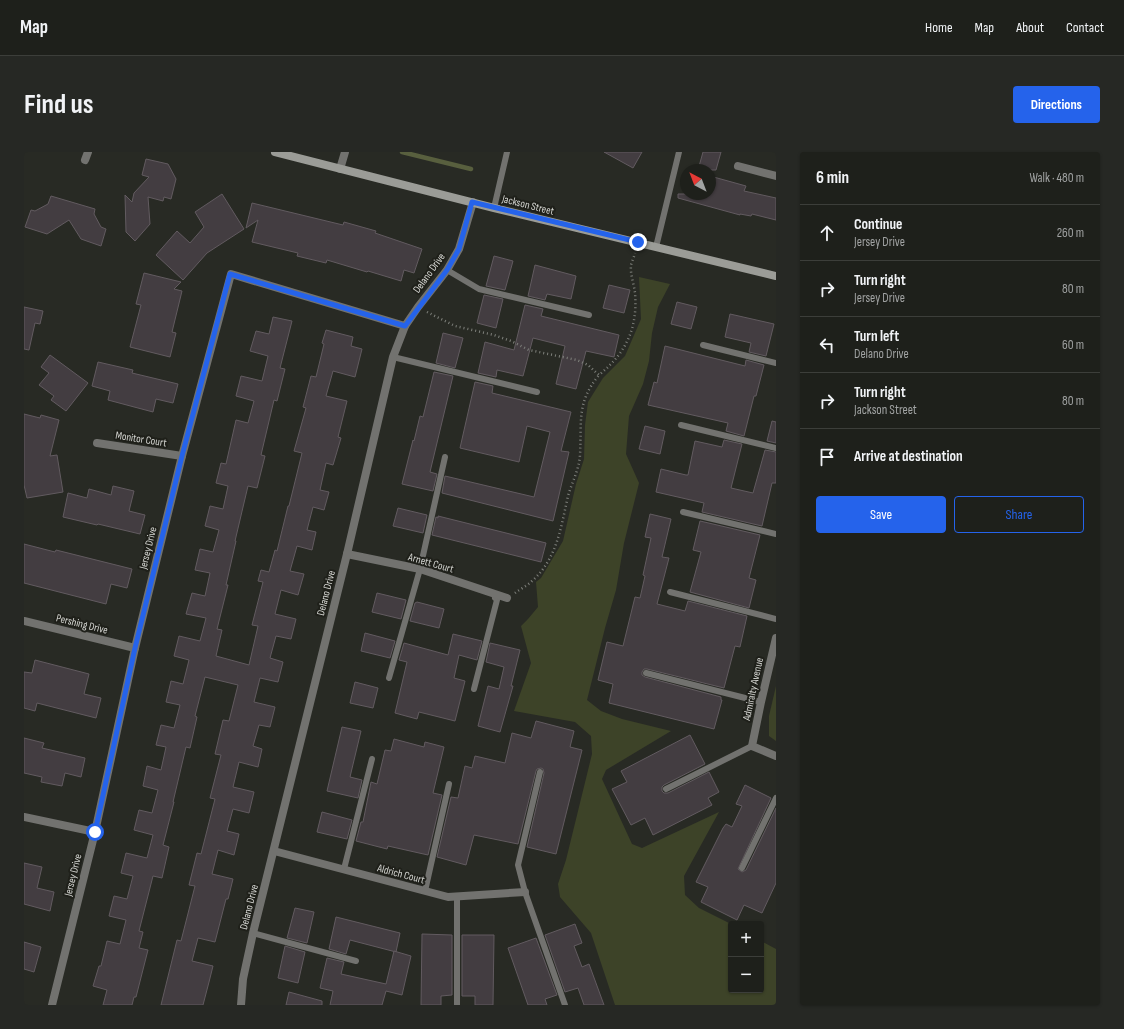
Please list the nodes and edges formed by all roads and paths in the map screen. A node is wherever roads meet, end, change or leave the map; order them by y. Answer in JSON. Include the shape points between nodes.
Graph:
{"nodes":[{"id":1,"x":275,"y":152,"type":"edge"},
{"id":2,"x":345,"y":152,"type":"edge"},
{"id":3,"x":508,"y":152,"type":"edge"},
{"id":4,"x":679,"y":152,"type":"edge"},
{"id":5,"x":738,"y":166,"type":"dead end"},
{"id":6,"x":340,"y":169,"type":"junction"},
{"id":7,"x":776,"y":176,"type":"edge"},
{"id":8,"x":472,"y":202,"type":"junction"},
{"id":9,"x":494,"y":208,"type":"junction"},
{"id":10,"x":638,"y":242,"type":"junction"},
{"id":11,"x":656,"y":247,"type":"junction"},
{"id":12,"x":447,"y":270,"type":"junction"},
{"id":13,"x":776,"y":276,"type":"edge"},
{"id":14,"x":418,"y":307,"type":"junction"},
{"id":15,"x":589,"y":315,"type":"dead end"},
{"id":16,"x":405,"y":326,"type":"junction"},
{"id":17,"x":703,"y":345,"type":"dead end"},
{"id":18,"x":393,"y":357,"type":"junction"},
{"id":19,"x":776,"y":363,"type":"edge"},
{"id":20,"x":600,"y":375,"type":"junction"},
{"id":21,"x":538,"y":392,"type":"dead end"},
{"id":22,"x":681,"y":425,"type":"dead end"},
{"id":23,"x":97,"y":443,"type":"dead end"},
{"id":24,"x":776,"y":448,"type":"edge"},
{"id":25,"x":182,"y":456,"type":"junction"},
{"id":26,"x":445,"y":457,"type":"dead end"},
{"id":27,"x":683,"y":512,"type":"dead end"},
{"id":28,"x":776,"y":534,"type":"edge"},
{"id":29,"x":347,"y":554,"type":"junction"},
{"id":30,"x":420,"y":569,"type":"junction"},
{"id":31,"x":670,"y":592,"type":"dead end"},
{"id":32,"x":497,"y":597,"type":"junction"},
{"id":33,"x":507,"y":598,"type":"joint"},
{"id":34,"x":776,"y":619,"type":"edge"},
{"id":35,"x":24,"y":621,"type":"edge"},
{"id":36,"x":776,"y":638,"type":"edge"},
{"id":37,"x":135,"y":648,"type":"junction"},
{"id":38,"x":646,"y":673,"type":"dead end"},
{"id":39,"x":389,"y":678,"type":"dead end"},
{"id":40,"x":474,"y":689,"type":"dead end"},
{"id":41,"x":761,"y":702,"type":"junction"},
{"id":42,"x":752,"y":746,"type":"junction"},
{"id":43,"x":776,"y":756,"type":"edge"},
{"id":44,"x":372,"y":758,"type":"dead end"},
{"id":45,"x":540,"y":772,"type":"dead end"},
{"id":46,"x":449,"y":784,"type":"dead end"},
{"id":47,"x":666,"y":789,"type":"dead end"},
{"id":48,"x":776,"y":798,"type":"edge"},
{"id":49,"x":24,"y":817,"type":"edge"},
{"id":50,"x":95,"y":832,"type":"junction"},
{"id":51,"x":274,"y":851,"type":"junction"},
{"id":52,"x":742,"y":868,"type":"dead end"},
{"id":53,"x":344,"y":869,"type":"junction"},
{"id":54,"x":425,"y":891,"type":"junction"},
{"id":55,"x":525,"y":892,"type":"junction"},
{"id":56,"x":457,"y":897,"type":"junction"},
{"id":57,"x":254,"y":933,"type":"junction"},
{"id":58,"x":356,"y":961,"type":"dead end"},
{"id":59,"x":52,"y":1005,"type":"edge"},
{"id":60,"x":241,"y":1005,"type":"edge"},
{"id":61,"x":458,"y":1005,"type":"edge"},
{"id":62,"x":564,"y":1005,"type":"edge"}],
"edges":[{"from":1,"to":6,"type":"main road","name":"Jackson Street"},
{"from":2,"to":6,"type":"street"},
{"from":3,"to":9,"type":"lane"},
{"from":4,"to":11,"type":"lane"},
{"from":5,"to":7,"type":"street"},
{"from":6,"to":8,"type":"main road","name":"Jackson Street"},
{"from":8,"to":9,"type":"main road","name":"Jackson Street"},
{"from":8,"to":12,"type":"street","name":"Delano Drive","via":[[459,249]]},
{"from":9,"to":10,"type":"main road","name":"Jackson Street"},
{"from":10,"to":11,"type":"main road","name":"Jackson Street"},
{"from":10,"to":20,"type":"path","via":[[631,266],[636,309],[631,333],[620,354]]},
{"from":11,"to":13,"type":"main road","name":"Jackson Street"},
{"from":12,"to":14,"type":"street","name":"Delano Drive"},
{"from":12,"to":15,"type":"lane","via":[[479,289]]},
{"from":14,"to":16,"type":"street","name":"Delano Drive"},
{"from":14,"to":20,"type":"path","via":[[455,326],[494,335],[530,350],[577,360]]},
{"from":16,"to":18,"type":"street","name":"Delano Drive"},
{"from":16,"to":25,"type":"street","name":"Jersey Drive","via":[[230,274]]},
{"from":17,"to":19,"type":"lane"},
{"from":18,"to":21,"type":"lane"},
{"from":18,"to":29,"type":"street","name":"Delano Drive"},
{"from":20,"to":33,"type":"path","via":[[584,399],[578,470],[556,545],[548,563],[532,581]]},
{"from":22,"to":24,"type":"lane"},
{"from":23,"to":25,"type":"street","name":"Monitor Court"},
{"from":25,"to":37,"type":"street","name":"Jersey Drive"},
{"from":26,"to":30,"type":"lane"},
{"from":27,"to":28,"type":"lane"},
{"from":29,"to":30,"type":"street","name":"Arnett Court"},
{"from":29,"to":51,"type":"street","name":"Delano Drive"},
{"from":30,"to":32,"type":"street","name":"Arnett Court"},
{"from":30,"to":39,"type":"lane"},
{"from":31,"to":34,"type":"lane"},
{"from":32,"to":33,"type":"street","name":"Arnett Court"},
{"from":32,"to":40,"type":"lane"},
{"from":35,"to":37,"type":"street","name":"Pershing Drive"},
{"from":36,"to":41,"type":"street","name":"Admiralty Avenue"},
{"from":37,"to":50,"type":"street","name":"Jersey Drive"},
{"from":38,"to":41,"type":"lane"},
{"from":41,"to":42,"type":"street","name":"Admiralty Avenue"},
{"from":42,"to":43,"type":"street"},
{"from":42,"to":47,"type":"lane"},
{"from":44,"to":53,"type":"lane"},
{"from":45,"to":55,"type":"lane","via":[[518,865]]},
{"from":46,"to":54,"type":"lane"},
{"from":48,"to":52,"type":"lane"},
{"from":49,"to":50,"type":"street"},
{"from":50,"to":59,"type":"street","name":"Jersey Drive"},
{"from":51,"to":53,"type":"street","name":"Aldrich Court"},
{"from":51,"to":57,"type":"street","name":"Delano Drive"},
{"from":53,"to":54,"type":"street","name":"Aldrich Court"},
{"from":54,"to":56,"type":"street","name":"Aldrich Court"},
{"from":55,"to":56,"type":"street","name":"Aldrich Court"},
{"from":55,"to":62,"type":"lane"},
{"from":56,"to":61,"type":"lane"},
{"from":57,"to":58,"type":"lane"},
{"from":57,"to":60,"type":"street","name":"Delano Drive","via":[[243,979]]}]}
